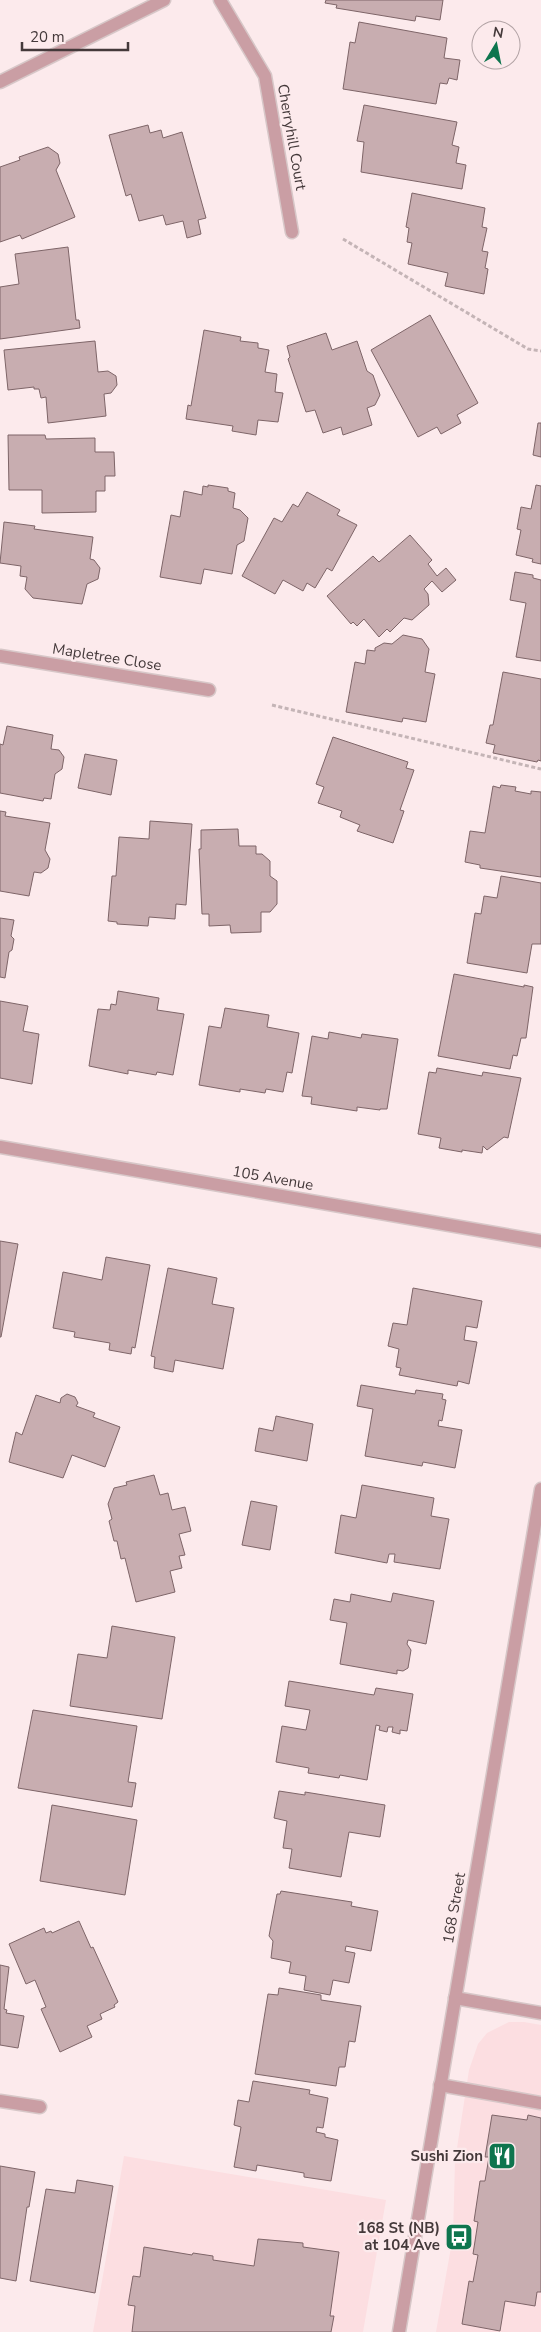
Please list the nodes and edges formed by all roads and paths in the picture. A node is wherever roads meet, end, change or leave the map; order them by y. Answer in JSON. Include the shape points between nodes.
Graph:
{"nodes":[{"id":1,"x":164,"y":0,"type":"edge"},
{"id":2,"x":220,"y":0,"type":"edge"},
{"id":3,"x":0,"y":82,"type":"edge"},
{"id":4,"x":292,"y":232,"type":"dead end"},
{"id":5,"x":343,"y":239,"type":"dead end"},
{"id":6,"x":541,"y":351,"type":"edge"},
{"id":7,"x":0,"y":656,"type":"edge"},
{"id":8,"x":209,"y":690,"type":"dead end"},
{"id":9,"x":272,"y":705,"type":"dead end"},
{"id":10,"x":541,"y":769,"type":"edge"},
{"id":11,"x":0,"y":1147,"type":"edge"},
{"id":12,"x":541,"y":1241,"type":"edge"},
{"id":13,"x":541,"y":1489,"type":"edge"},
{"id":14,"x":455,"y":1998,"type":"junction"},
{"id":15,"x":541,"y":2013,"type":"edge"},
{"id":16,"x":440,"y":2085,"type":"junction"},
{"id":17,"x":0,"y":2101,"type":"edge"},
{"id":18,"x":541,"y":2103,"type":"edge"},
{"id":19,"x":40,"y":2107,"type":"dead end"},
{"id":20,"x":399,"y":2332,"type":"edge"}],
"edges":[{"from":1,"to":3,"type":"street"},
{"from":2,"to":4,"type":"street","name":"Cherryhill Court","via":[[265,76]]},
{"from":5,"to":6,"type":"path","via":[[528,349]]},
{"from":7,"to":8,"type":"street","name":"Mapletree Close"},
{"from":9,"to":10,"type":"path"},
{"from":11,"to":12,"type":"street","name":"105 Avenue"},
{"from":13,"to":14,"type":"street","name":"168 Street"},
{"from":14,"to":15,"type":"street"},
{"from":14,"to":16,"type":"street","name":"168 Street"},
{"from":16,"to":18,"type":"street"},
{"from":16,"to":20,"type":"street","name":"168 Street"},
{"from":17,"to":19,"type":"street"}]}
